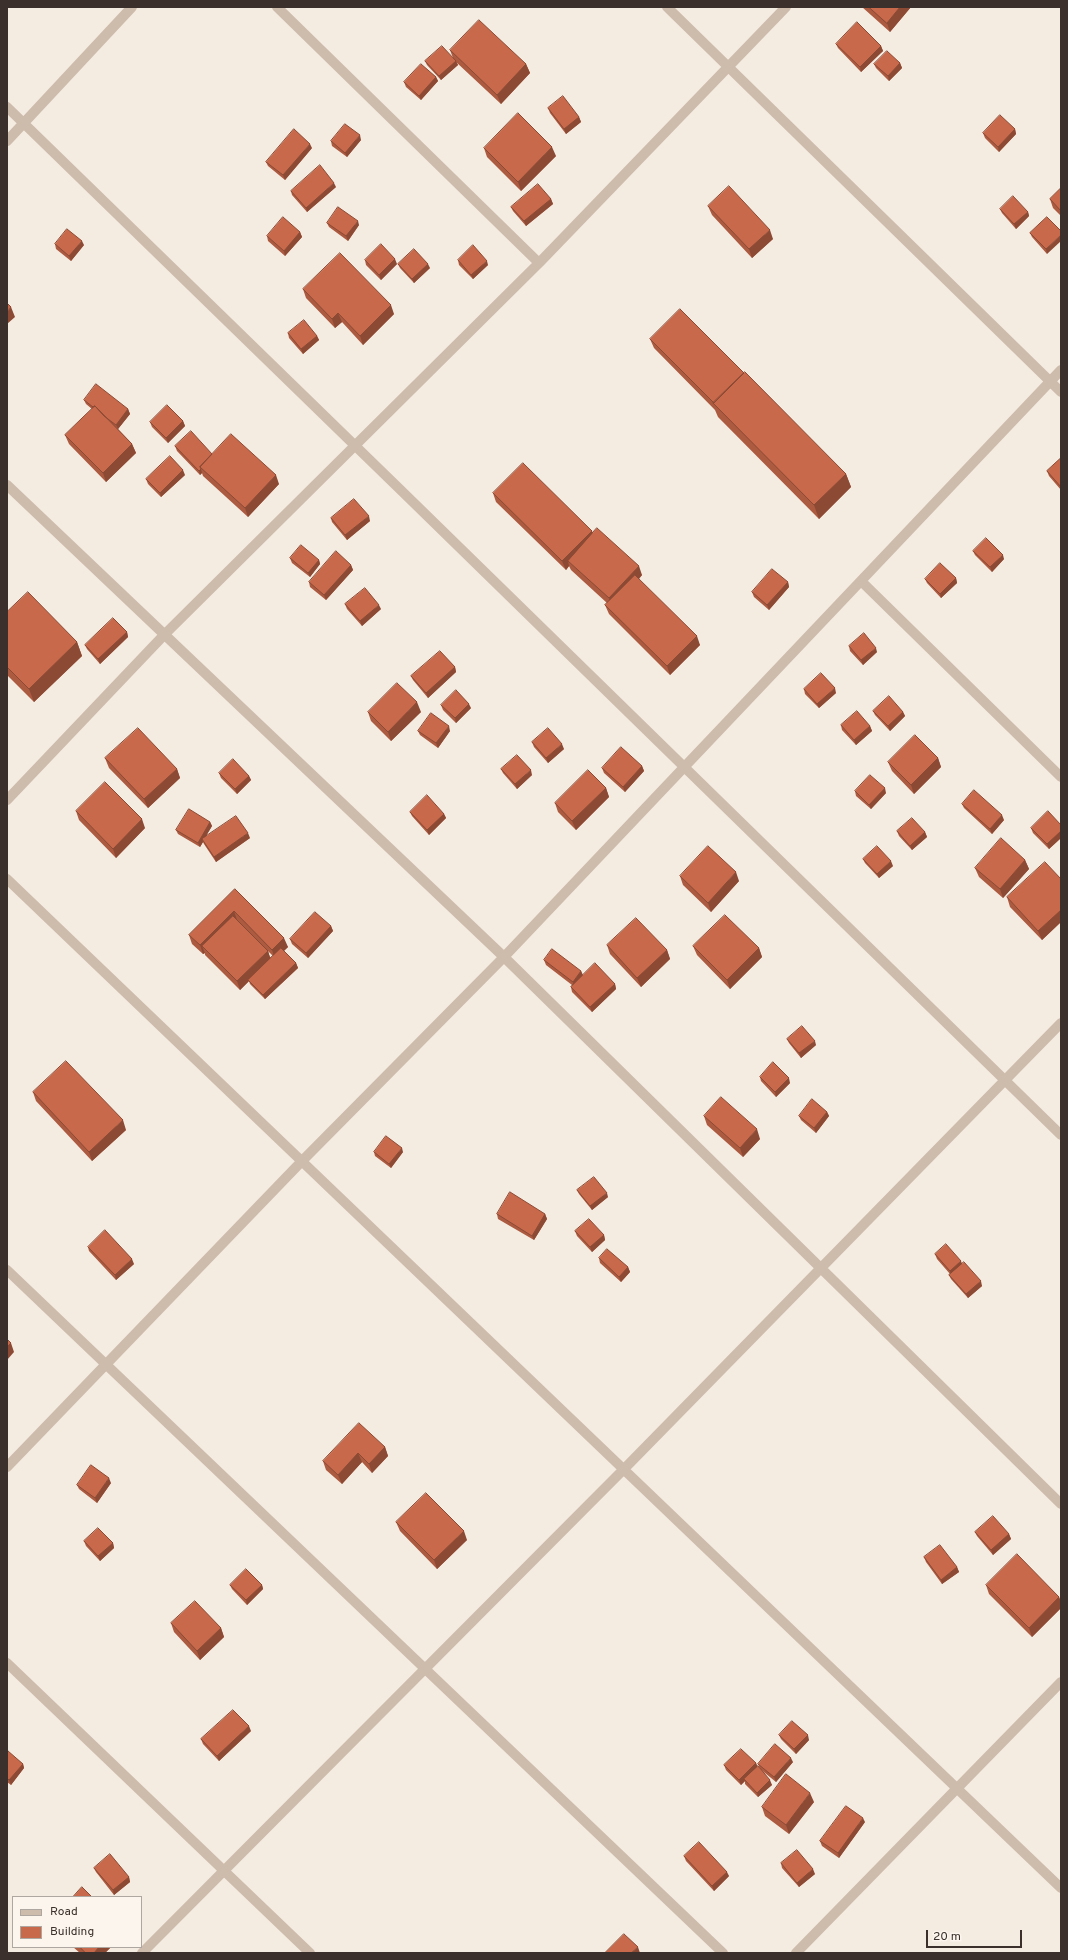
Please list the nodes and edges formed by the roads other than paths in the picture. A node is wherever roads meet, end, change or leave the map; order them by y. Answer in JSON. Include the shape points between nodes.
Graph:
{"nodes":[{"id":1,"x":132,"y":7,"type":"edge"},
{"id":2,"x":277,"y":7,"type":"edge"},
{"id":3,"x":667,"y":7,"type":"edge"},
{"id":4,"x":786,"y":7,"type":"edge"},
{"id":5,"x":729,"y":66,"type":"junction"},
{"id":6,"x":7,"y":106,"type":"edge"},
{"id":7,"x":24,"y":124,"type":"junction"},
{"id":8,"x":7,"y":141,"type":"edge"},
{"id":9,"x":539,"y":263,"type":"junction"},
{"id":10,"x":1061,"y":370,"type":"edge"},
{"id":11,"x":1050,"y":382,"type":"junction"},
{"id":12,"x":1061,"y":392,"type":"edge"},
{"id":13,"x":354,"y":446,"type":"junction"},
{"id":14,"x":7,"y":485,"type":"edge"},
{"id":15,"x":861,"y":581,"type":"junction"},
{"id":16,"x":164,"y":635,"type":"junction"},
{"id":17,"x":686,"y":765,"type":"junction"},
{"id":18,"x":1061,"y":777,"type":"edge"},
{"id":19,"x":7,"y":800,"type":"edge"},
{"id":20,"x":7,"y":879,"type":"edge"},
{"id":21,"x":504,"y":957,"type":"junction"},
{"id":22,"x":1061,"y":1023,"type":"edge"},
{"id":23,"x":1004,"y":1079,"type":"junction"},
{"id":24,"x":1061,"y":1135,"type":"edge"},
{"id":25,"x":302,"y":1161,"type":"junction"},
{"id":26,"x":822,"y":1268,"type":"junction"},
{"id":27,"x":7,"y":1270,"type":"edge"},
{"id":28,"x":106,"y":1365,"type":"junction"},
{"id":29,"x":7,"y":1467,"type":"edge"},
{"id":30,"x":624,"y":1469,"type":"junction"},
{"id":31,"x":1061,"y":1504,"type":"edge"},
{"id":32,"x":7,"y":1664,"type":"edge"},
{"id":33,"x":426,"y":1668,"type":"junction"},
{"id":34,"x":1061,"y":1682,"type":"edge"},
{"id":35,"x":957,"y":1789,"type":"junction"},
{"id":36,"x":225,"y":1871,"type":"junction"},
{"id":37,"x":1061,"y":1888,"type":"edge"},
{"id":38,"x":142,"y":1953,"type":"edge"},
{"id":39,"x":310,"y":1953,"type":"edge"},
{"id":40,"x":723,"y":1953,"type":"edge"},
{"id":41,"x":796,"y":1953,"type":"edge"}],
"edges":[{"from":1,"to":7,"type":"street"},
{"from":2,"to":9,"type":"street"},
{"from":3,"to":5,"type":"street"},
{"from":4,"to":5,"type":"street"},
{"from":5,"to":9,"type":"street"},
{"from":5,"to":11,"type":"street"},
{"from":6,"to":7,"type":"street"},
{"from":7,"to":8,"type":"street"},
{"from":7,"to":13,"type":"street"},
{"from":9,"to":13,"type":"street"},
{"from":10,"to":11,"type":"street"},
{"from":11,"to":12,"type":"street"},
{"from":11,"to":15,"type":"street"},
{"from":13,"to":16,"type":"street"},
{"from":13,"to":17,"type":"street"},
{"from":14,"to":16,"type":"street"},
{"from":15,"to":17,"type":"street"},
{"from":15,"to":18,"type":"street"},
{"from":16,"to":19,"type":"street"},
{"from":16,"to":21,"type":"street"},
{"from":17,"to":21,"type":"street"},
{"from":17,"to":23,"type":"street"},
{"from":20,"to":25,"type":"street"},
{"from":21,"to":25,"type":"street"},
{"from":21,"to":26,"type":"street"},
{"from":22,"to":23,"type":"street"},
{"from":23,"to":24,"type":"street"},
{"from":23,"to":26,"type":"street"},
{"from":25,"to":28,"type":"street"},
{"from":25,"to":30,"type":"street"},
{"from":26,"to":30,"type":"street"},
{"from":26,"to":31,"type":"street"},
{"from":27,"to":28,"type":"street"},
{"from":28,"to":29,"type":"street"},
{"from":28,"to":33,"type":"street"},
{"from":30,"to":33,"type":"street"},
{"from":30,"to":35,"type":"street"},
{"from":32,"to":36,"type":"street"},
{"from":33,"to":36,"type":"street"},
{"from":33,"to":40,"type":"street"},
{"from":34,"to":35,"type":"street"},
{"from":35,"to":37,"type":"street"},
{"from":35,"to":41,"type":"street"},
{"from":36,"to":38,"type":"street"},
{"from":36,"to":39,"type":"street"}]}
